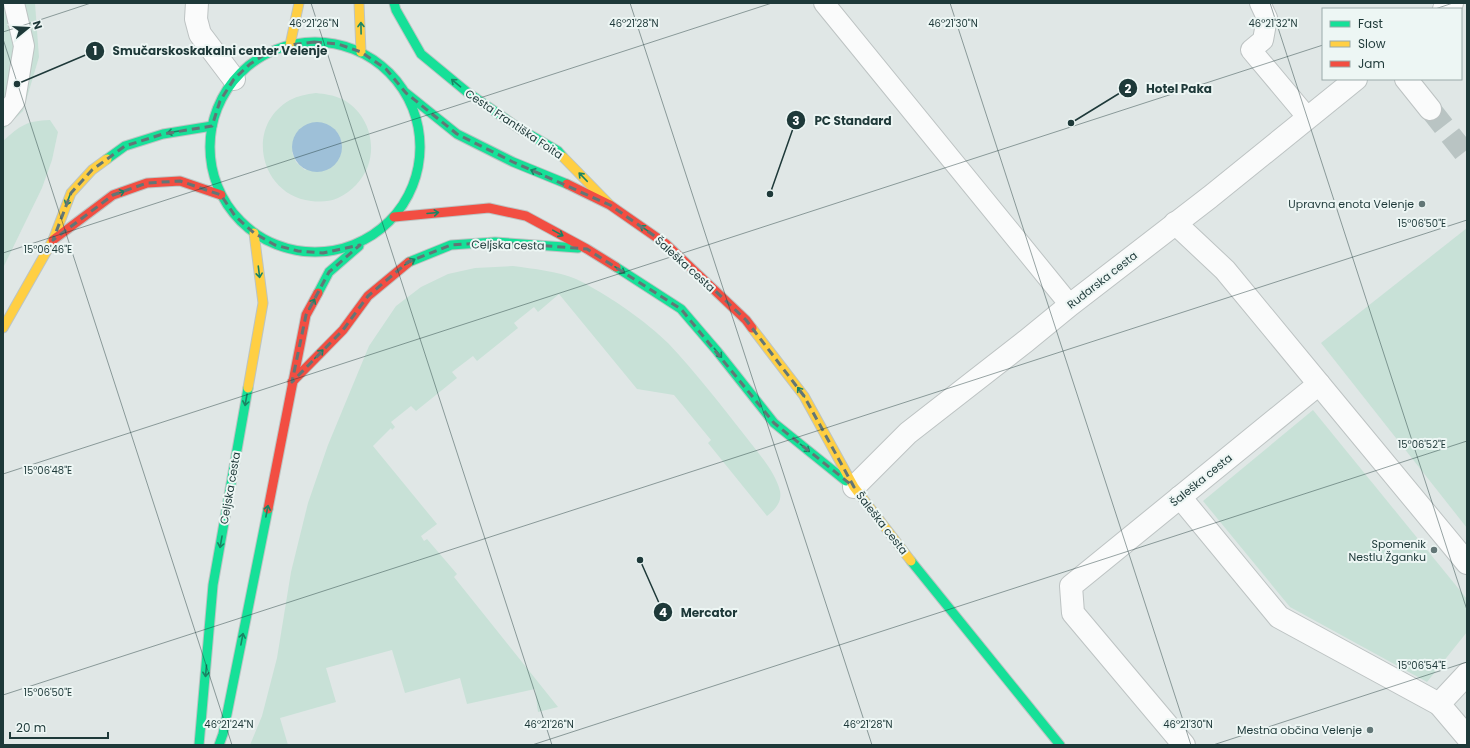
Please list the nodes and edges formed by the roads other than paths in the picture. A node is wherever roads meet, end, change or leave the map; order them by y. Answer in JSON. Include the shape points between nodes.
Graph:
{"nodes":[{"id":1,"x":14,"y":3,"type":"edge"},
{"id":2,"x":197,"y":3,"type":"edge"},
{"id":3,"x":299,"y":3,"type":"edge"},
{"id":4,"x":359,"y":3,"type":"edge"},
{"id":5,"x":394,"y":3,"type":"edge"},
{"id":6,"x":824,"y":3,"type":"edge"},
{"id":7,"x":1260,"y":3,"type":"edge"},
{"id":8,"x":290,"y":45,"type":"junction"},
{"id":9,"x":361,"y":52,"type":"junction"},
{"id":10,"x":234,"y":79,"type":"junction"},
{"id":11,"x":1355,"y":80,"type":"edge"},
{"id":12,"x":1407,"y":80,"type":"edge"},
{"id":13,"x":406,"y":93,"type":"junction"},
{"id":14,"x":1430,"y":109,"type":"tunnel mouth"},
{"id":15,"x":3,"y":116,"type":"edge"},
{"id":16,"x":1308,"y":118,"type":"junction"},
{"id":17,"x":212,"y":126,"type":"junction"},
{"id":18,"x":221,"y":195,"type":"junction"},
{"id":19,"x":610,"y":205,"type":"junction"},
{"id":20,"x":394,"y":217,"type":"junction"},
{"id":21,"x":1175,"y":222,"type":"junction"},
{"id":22,"x":254,"y":233,"type":"junction"},
{"id":23,"x":369,"y":238,"type":"junction"},
{"id":24,"x":53,"y":240,"type":"junction"},
{"id":25,"x":587,"y":249,"type":"junction"},
{"id":26,"x":1070,"y":305,"type":"junction"},
{"id":27,"x":3,"y":328,"type":"edge"},
{"id":28,"x":292,"y":382,"type":"junction"},
{"id":29,"x":1319,"y":384,"type":"junction"},
{"id":30,"x":854,"y":487,"type":"junction"},
{"id":31,"x":1180,"y":497,"type":"junction"},
{"id":32,"x":1467,"y":563,"type":"edge"},
{"id":33,"x":1467,"y":674,"type":"edge"},
{"id":34,"x":1439,"y":704,"type":"junction"},
{"id":35,"x":1467,"y":737,"type":"edge"},
{"id":36,"x":199,"y":745,"type":"edge"},
{"id":37,"x":219,"y":745,"type":"edge"},
{"id":38,"x":1060,"y":745,"type":"edge"},
{"id":39,"x":1184,"y":745,"type":"edge"}],
"edges":[{"from":1,"to":15,"type":"lane","via":[[24,46],[15,101]]},
{"from":2,"to":10,"type":"street","via":[[196,18],[200,34]]},
{"from":3,"to":8,"type":"main road"},
{"from":9,"to":4,"type":"main road","one_way":true},
{"from":19,"to":5,"type":"main road","name":"Cesta Františka Foita","one_way":true,"via":[[558,151],[520,129],[421,54]]},
{"from":6,"to":26,"type":"lane"},
{"from":7,"to":16,"type":"lane","via":[[1267,18],[1263,40],[1251,50]]},
{"from":8,"to":9,"type":"main road","via":[[314,42],[338,44]]},
{"from":8,"to":10,"type":"main road","via":[[269,52],[250,64]]},
{"from":9,"to":13,"type":"main road","via":[[386,69]]},
{"from":10,"to":17,"type":"main road","via":[[220,101]]},
{"from":11,"to":16,"type":"street","name":"Rudarska cesta"},
{"from":12,"to":14,"type":"street"},
{"from":19,"to":13,"type":"main road","name":"Šaleška cesta","one_way":true,"via":[[457,134]]},
{"from":13,"to":20,"type":"main road","via":[[418,124],[420,157],[412,189]]},
{"from":16,"to":21,"type":"street","name":"Rudarska cesta"},
{"from":17,"to":18,"type":"main road","via":[[211,161]]},
{"from":17,"to":24,"type":"main road","one_way":true,"via":[[163,134],[125,146],[92,170],[71,193]]},
{"from":18,"to":22,"type":"main road","via":[[235,216]]},
{"from":24,"to":18,"type":"main road","one_way":true,"via":[[113,194],[147,183],[180,181]]},
{"from":30,"to":19,"type":"main road","name":"Šaleška cesta","one_way":true,"via":[[804,396],[746,320],[666,244]]},
{"from":20,"to":23,"type":"main road"},
{"from":20,"to":25,"type":"main road","name":"Šaleška cesta","one_way":true,"via":[[490,208],[526,216]]},
{"from":21,"to":26,"type":"street","name":"Rudarska cesta"},
{"from":21,"to":29,"type":"street","via":[[1225,270]]},
{"from":22,"to":23,"type":"main road","via":[[275,245],[298,251],[323,253],[347,248]]},
{"from":22,"to":36,"type":"main road","name":"Celjska cesta","one_way":true,"via":[[263,303],[213,586]]},
{"from":28,"to":23,"type":"main road","one_way":true,"via":[[306,315],[330,272]]},
{"from":24,"to":27,"type":"main road"},
{"from":28,"to":25,"type":"main road","name":"Celjska cesta","one_way":true,"via":[[343,330],[368,296],[408,262],[451,245],[495,242]]},
{"from":25,"to":30,"type":"main road","name":"Šaleška cesta","one_way":true,"via":[[681,309],[774,423]]},
{"from":26,"to":30,"type":"street","name":"Rudarska cesta","via":[[908,433]]},
{"from":37,"to":28,"type":"main road","one_way":true},
{"from":29,"to":31,"type":"street","name":"Šaleška cesta"},
{"from":29,"to":32,"type":"street"},
{"from":30,"to":38,"type":"main road","name":"Šaleška cesta"},
{"from":31,"to":34,"type":"street","via":[[1279,618]]},
{"from":31,"to":39,"type":"street","name":"Šaleška cesta","via":[[1071,586],[1073,613]]},
{"from":33,"to":34,"type":"street"},
{"from":34,"to":35,"type":"street"}]}
